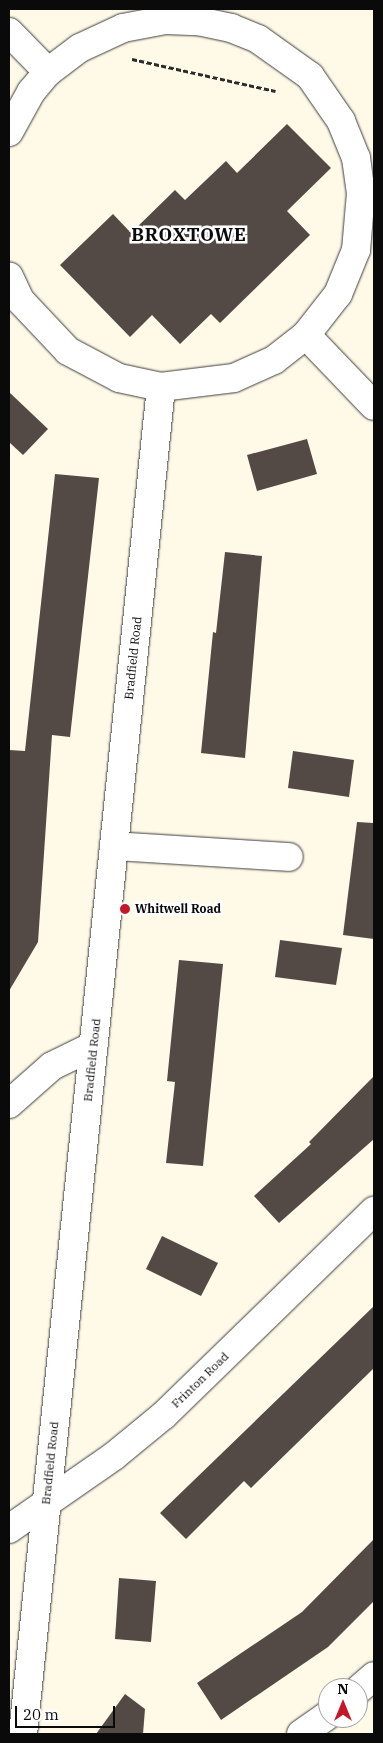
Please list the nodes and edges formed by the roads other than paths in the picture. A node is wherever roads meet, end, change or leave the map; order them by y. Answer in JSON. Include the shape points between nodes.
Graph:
{"nodes":[{"id":1,"x":198,"y":15,"type":"edge"},
{"id":2,"x":9,"y":32,"type":"edge"},
{"id":3,"x":48,"y":72,"type":"junction"},
{"id":4,"x":9,"y":132,"type":"edge"},
{"id":5,"x":368,"y":193,"type":"edge"},
{"id":6,"x":9,"y":276,"type":"edge"},
{"id":7,"x":306,"y":335,"type":"junction"},
{"id":8,"x":161,"y":387,"type":"junction"},
{"id":9,"x":374,"y":406,"type":"edge"},
{"id":10,"x":114,"y":846,"type":"junction"},
{"id":11,"x":289,"y":857,"type":"dead end"},
{"id":12,"x":93,"y":1046,"type":"junction"},
{"id":13,"x":9,"y":1104,"type":"edge"},
{"id":14,"x":374,"y":1211,"type":"edge"},
{"id":15,"x":46,"y":1502,"type":"junction"},
{"id":16,"x":9,"y":1529,"type":"edge"},
{"id":17,"x":318,"y":1722,"type":"edge"},
{"id":18,"x":23,"y":1734,"type":"edge"},
{"id":19,"x":301,"y":1734,"type":"edge"}],
"edges":[{"from":1,"to":3,"type":"street","via":[[123,28],[80,48]]},
{"from":1,"to":5,"type":"street","via":[[258,39],[310,76],[342,121]]},
{"from":2,"to":3,"type":"street"},
{"from":3,"to":4,"type":"street","via":[[31,92]]},
{"from":5,"to":7,"type":"street","via":[[356,250],[338,294]]},
{"from":6,"to":8,"type":"street","via":[[20,300],[68,351],[119,378]]},
{"from":7,"to":8,"type":"street","via":[[274,360],[234,378]]},
{"from":7,"to":9,"type":"street"},
{"from":8,"to":10,"type":"street","name":"Bradfield Road"},
{"from":10,"to":11,"type":"street"},
{"from":10,"to":12,"type":"street","name":"Bradfield Road"},
{"from":12,"to":13,"type":"street","via":[[52,1066]]},
{"from":12,"to":15,"type":"street","name":"Bradfield Road"},
{"from":14,"to":15,"type":"street","name":"Frinton Road","via":[[164,1415],[114,1456]]},
{"from":15,"to":16,"type":"street","name":"Frinton Road"},
{"from":15,"to":18,"type":"street","name":"Bradfield Road"},
{"from":17,"to":19,"type":"street"}]}
